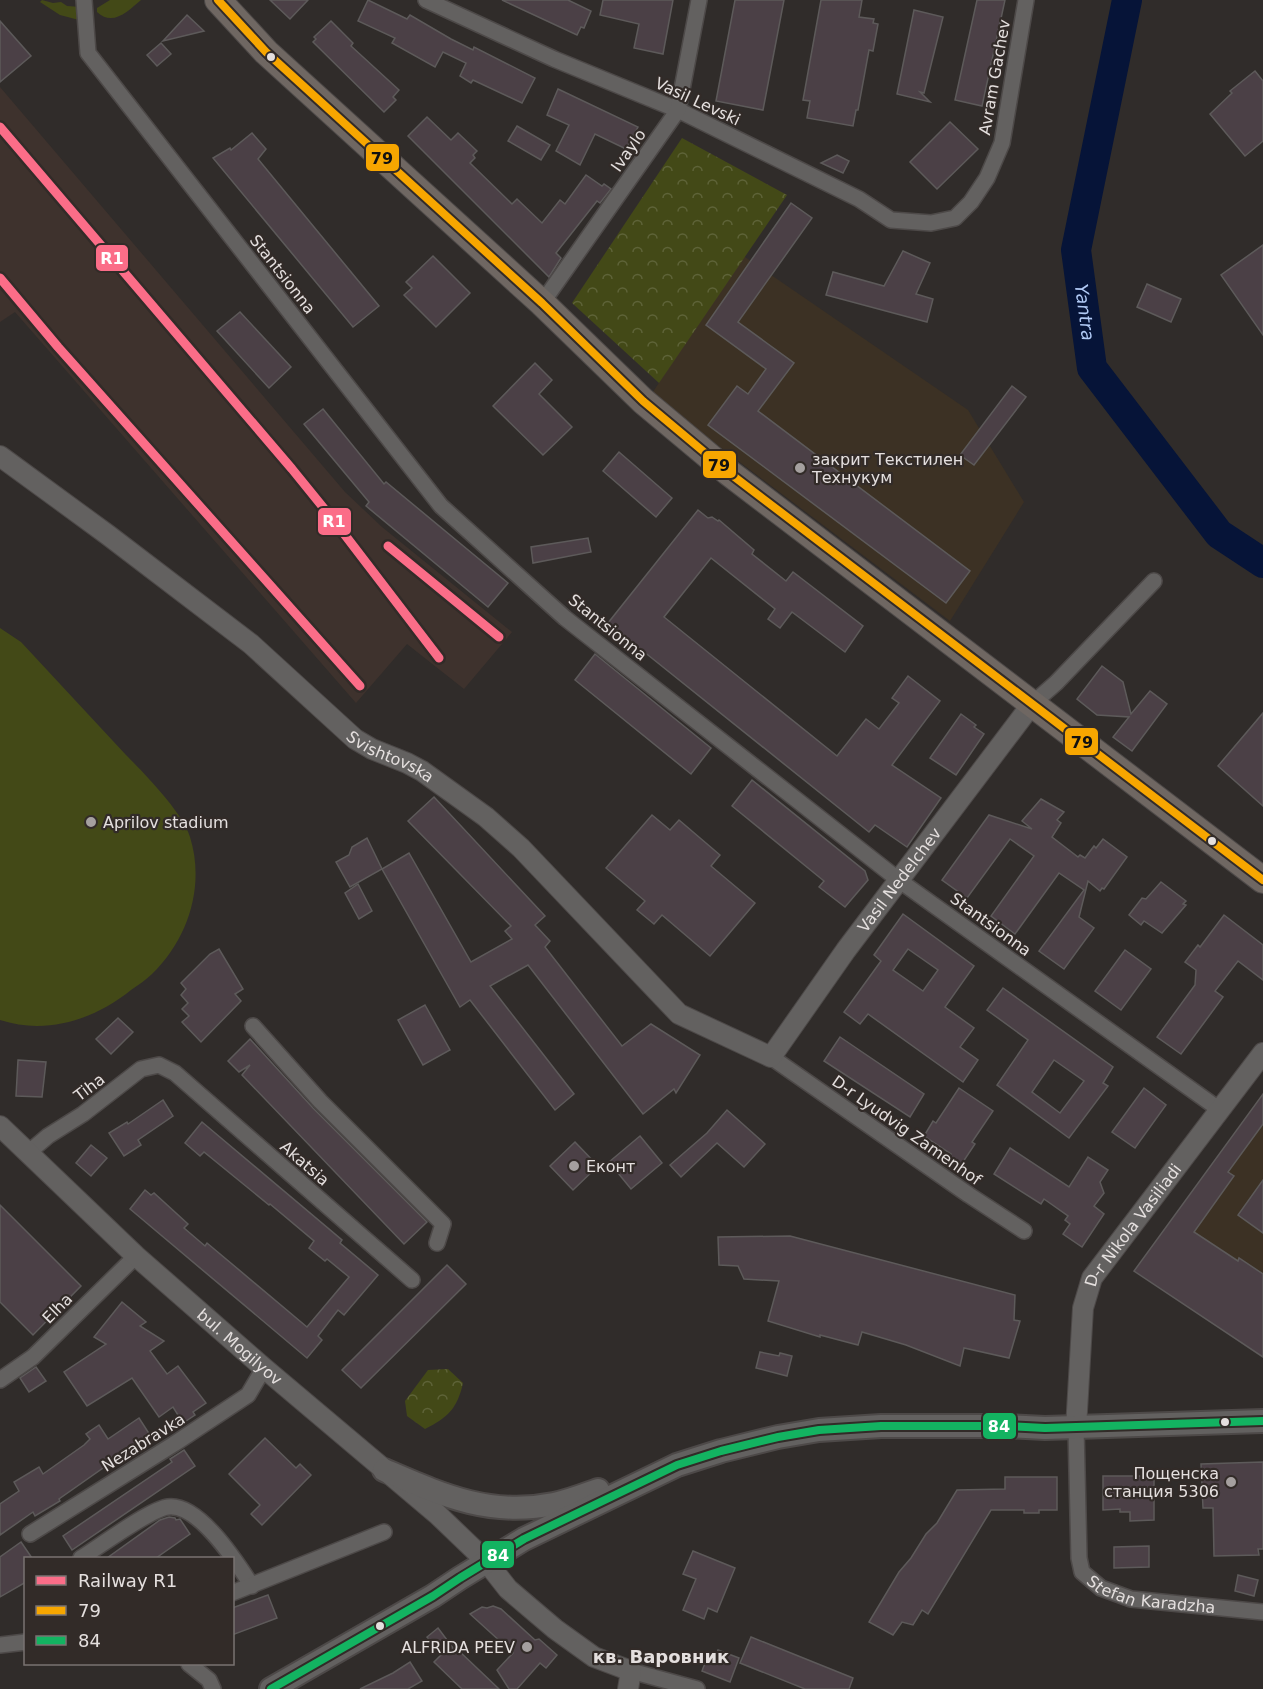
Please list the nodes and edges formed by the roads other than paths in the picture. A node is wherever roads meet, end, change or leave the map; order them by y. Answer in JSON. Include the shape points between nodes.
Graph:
{"nodes":[{"id":1,"x":84,"y":0,"type":"edge"},
{"id":2,"x":218,"y":0,"type":"edge"},
{"id":3,"x":426,"y":0,"type":"edge"},
{"id":4,"x":699,"y":0,"type":"edge"},
{"id":5,"x":1026,"y":0,"type":"edge"},
{"id":6,"x":678,"y":110,"type":"junction"},
{"id":7,"x":955,"y":218,"type":"joint"},
{"id":8,"x":542,"y":303,"type":"junction"},
{"id":9,"x":0,"y":456,"type":"edge"},
{"id":10,"x":1154,"y":581,"type":"dead end"},
{"id":11,"x":1032,"y":704,"type":"junction"},
{"id":12,"x":1263,"y":880,"type":"edge"},
{"id":13,"x":900,"y":881,"type":"junction"},
{"id":14,"x":253,"y":1026,"type":"dead end"},
{"id":15,"x":1263,"y":1053,"type":"edge"},
{"id":16,"x":771,"y":1057,"type":"junction"},
{"id":17,"x":175,"y":1073,"type":"joint"},
{"id":18,"x":1220,"y":1110,"type":"junction"},
{"id":19,"x":0,"y":1126,"type":"edge"},
{"id":20,"x":28,"y":1153,"type":"junction"},
{"id":21,"x":1024,"y":1231,"type":"dead end"},
{"id":22,"x":436,"y":1243,"type":"dead end"},
{"id":23,"x":136,"y":1256,"type":"junction"},
{"id":24,"x":412,"y":1280,"type":"dead end"},
{"id":25,"x":264,"y":1368,"type":"junction"},
{"id":26,"x":0,"y":1380,"type":"edge"},
{"id":27,"x":1263,"y":1420,"type":"edge"},
{"id":28,"x":1076,"y":1428,"type":"junction"},
{"id":29,"x":677,"y":1465,"type":"junction"},
{"id":30,"x":384,"y":1470,"type":"junction"},
{"id":31,"x":384,"y":1532,"type":"dead end"},
{"id":32,"x":30,"y":1534,"type":"dead end"},
{"id":33,"x":83,"y":1557,"type":"edge"},
{"id":34,"x":234,"y":1557,"type":"edge"},
{"id":35,"x":234,"y":1558,"type":"edge"},
{"id":36,"x":486,"y":1561,"type":"junction"},
{"id":37,"x":252,"y":1586,"type":"junction"},
{"id":38,"x":234,"y":1592,"type":"edge"},
{"id":39,"x":1263,"y":1612,"type":"edge"},
{"id":40,"x":24,"y":1642,"type":"edge"},
{"id":41,"x":0,"y":1645,"type":"edge"},
{"id":42,"x":190,"y":1665,"type":"edge"},
{"id":43,"x":629,"y":1680,"type":"edge"},
{"id":44,"x":211,"y":1684,"type":"edge"},
{"id":45,"x":271,"y":1689,"type":"edge"},
{"id":46,"x":698,"y":1689,"type":"edge"}],
"edges":[{"from":1,"to":13,"type":"street","name":"Stantsionna","via":[[88,53],[441,506],[565,618]]},
{"from":2,"to":8,"type":"main road","via":[[266,52]]},
{"from":3,"to":6,"type":"street","name":"Vasil Levski"},
{"from":4,"to":6,"type":"street","name":"Ivaylo"},
{"from":5,"to":7,"type":"street","name":"Avram Gachev","via":[[1002,143],[987,178]]},
{"from":6,"to":7,"type":"street","name":"Vasil Levski","via":[[859,199],[891,220],[931,223]]},
{"from":6,"to":8,"type":"street","name":"Ivaylo"},
{"from":8,"to":11,"type":"main road","via":[[643,401],[728,472]]},
{"from":9,"to":16,"type":"street","name":"Svishtovska","via":[[251,644],[355,739],[422,771],[486,818],[521,848],[679,1014]]},
{"from":10,"to":11,"type":"street"},
{"from":11,"to":12,"type":"main road"},
{"from":11,"to":13,"type":"street","name":"Vasil Nedelchev"},
{"from":13,"to":16,"type":"street","name":"Vasil Nedelchev"},
{"from":13,"to":18,"type":"street","name":"Stantsionna"},
{"from":14,"to":22,"type":"street","via":[[320,1101],[443,1224]]},
{"from":15,"to":18,"type":"street","name":"D-r Nikola Vasiliadi"},
{"from":16,"to":21,"type":"street","name":"D-r Lyudvig Zamenhof"},
{"from":17,"to":20,"type":"street","name":"Tiha","via":[[159,1065],[141,1069]]},
{"from":17,"to":24,"type":"street","name":"Akatsia"},
{"from":18,"to":28,"type":"street","name":"D-r Nikola Vasiliadi","via":[[1092,1278],[1083,1308]]},
{"from":19,"to":20,"type":"street","name":"bul. Mogilyov"},
{"from":20,"to":23,"type":"street","name":"bul. Mogilyov"},
{"from":23,"to":25,"type":"street","name":"bul. Mogilyov"},
{"from":23,"to":26,"type":"street","name":"Elha","via":[[33,1357]]},
{"from":25,"to":30,"type":"street","name":"bul. Mogilyov"},
{"from":25,"to":32,"type":"street","name":"Nezabravka","via":[[248,1395]]},
{"from":27,"to":28,"type":"main road"},
{"from":28,"to":29,"type":"main road","via":[[881,1426],[819,1430],[721,1450]]},
{"from":28,"to":39,"type":"street","name":"Stefan Karadzha","via":[[1078,1558],[1082,1572],[1101,1588],[1131,1599]]},
{"from":29,"to":30,"type":"main road","via":[[555,1504],[514,1508],[460,1501]]},
{"from":29,"to":36,"type":"main road"},
{"from":30,"to":36,"type":"street","name":"bul. Mogilyov"},
{"from":31,"to":37,"type":"street"},
{"from":33,"to":34,"type":"street","via":[[167,1507],[181,1508],[196,1517]]},
{"from":35,"to":37,"type":"street"},
{"from":36,"to":43,"type":"street","name":"bul. Mogilyov","via":[[508,1589],[555,1629]]},
{"from":36,"to":45,"type":"main road"},
{"from":37,"to":38,"type":"street"},
{"from":40,"to":41,"type":"street"},
{"from":42,"to":44,"type":"street"},
{"from":43,"to":46,"type":"street"}]}
